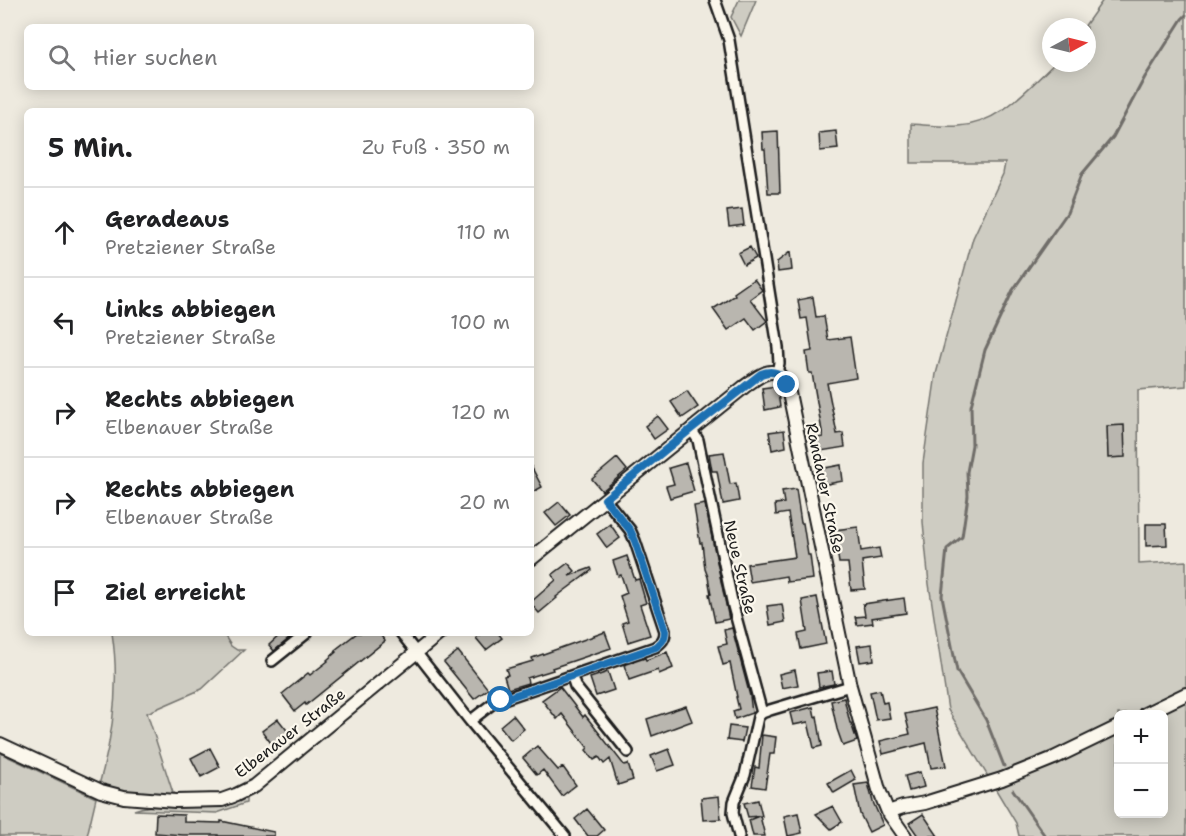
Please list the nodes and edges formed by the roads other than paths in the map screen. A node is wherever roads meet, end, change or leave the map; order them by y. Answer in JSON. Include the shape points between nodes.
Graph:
{"nodes":[{"id":1,"x":716,"y":0,"type":"edge"},
{"id":2,"x":777,"y":373,"type":"junction"},
{"id":3,"x":691,"y":429,"type":"junction"},
{"id":4,"x":605,"y":499,"type":"junction"},
{"id":5,"x":534,"y":557,"type":"edge"},
{"id":6,"x":304,"y":636,"type":"edge"},
{"id":7,"x":404,"y":636,"type":"edge"},
{"id":8,"x":436,"y":636,"type":"edge"},
{"id":9,"x":417,"y":652,"type":"junction"},
{"id":10,"x":272,"y":661,"type":"dead end"},
{"id":11,"x":572,"y":677,"type":"junction"},
{"id":12,"x":850,"y":686,"type":"junction"},
{"id":13,"x":1186,"y":694,"type":"edge"},
{"id":14,"x":1153,"y":710,"type":"edge"},
{"id":15,"x":762,"y":713,"type":"junction"},
{"id":16,"x":470,"y":721,"type":"junction"},
{"id":17,"x":1114,"y":730,"type":"edge"},
{"id":18,"x":0,"y":744,"type":"edge"},
{"id":19,"x":628,"y":752,"type":"dead end"},
{"id":20,"x":888,"y":812,"type":"junction"},
{"id":21,"x":565,"y":836,"type":"edge"},
{"id":22,"x":739,"y":836,"type":"edge"},
{"id":23,"x":905,"y":836,"type":"edge"}],
"edges":[{"from":1,"to":2,"type":"street","name":"Randauer Straße","via":[[729,40],[778,347]]},
{"from":2,"to":3,"type":"street","via":[[761,374]]},
{"from":2,"to":12,"type":"street","name":"Randauer Straße","via":[[789,393]]},
{"from":3,"to":4,"type":"street"},
{"from":3,"to":15,"type":"street","name":"Neue Straße","via":[[698,440],[733,606]]},
{"from":4,"to":5,"type":"street"},
{"from":4,"to":11,"type":"street","via":[[635,541],[665,637],[656,647]]},
{"from":6,"to":10,"type":"street"},
{"from":7,"to":9,"type":"street"},
{"from":8,"to":9,"type":"street","name":"Elbenauer Straße"},
{"from":9,"to":16,"type":"street"},
{"from":9,"to":18,"type":"street","name":"Elbenauer Straße","via":[[254,786],[222,800],[124,797],[101,791]]},
{"from":11,"to":16,"type":"street","via":[[501,700]]},
{"from":11,"to":19,"type":"street"},
{"from":12,"to":15,"type":"street"},
{"from":12,"to":20,"type":"street","name":"Randauer Straße"},
{"from":13,"to":14,"type":"street"},
{"from":15,"to":22,"type":"street","via":[[734,802]]},
{"from":16,"to":21,"type":"street"},
{"from":17,"to":20,"type":"street","via":[[1002,779]]},
{"from":20,"to":23,"type":"street","name":"Randauer Straße"}]}
